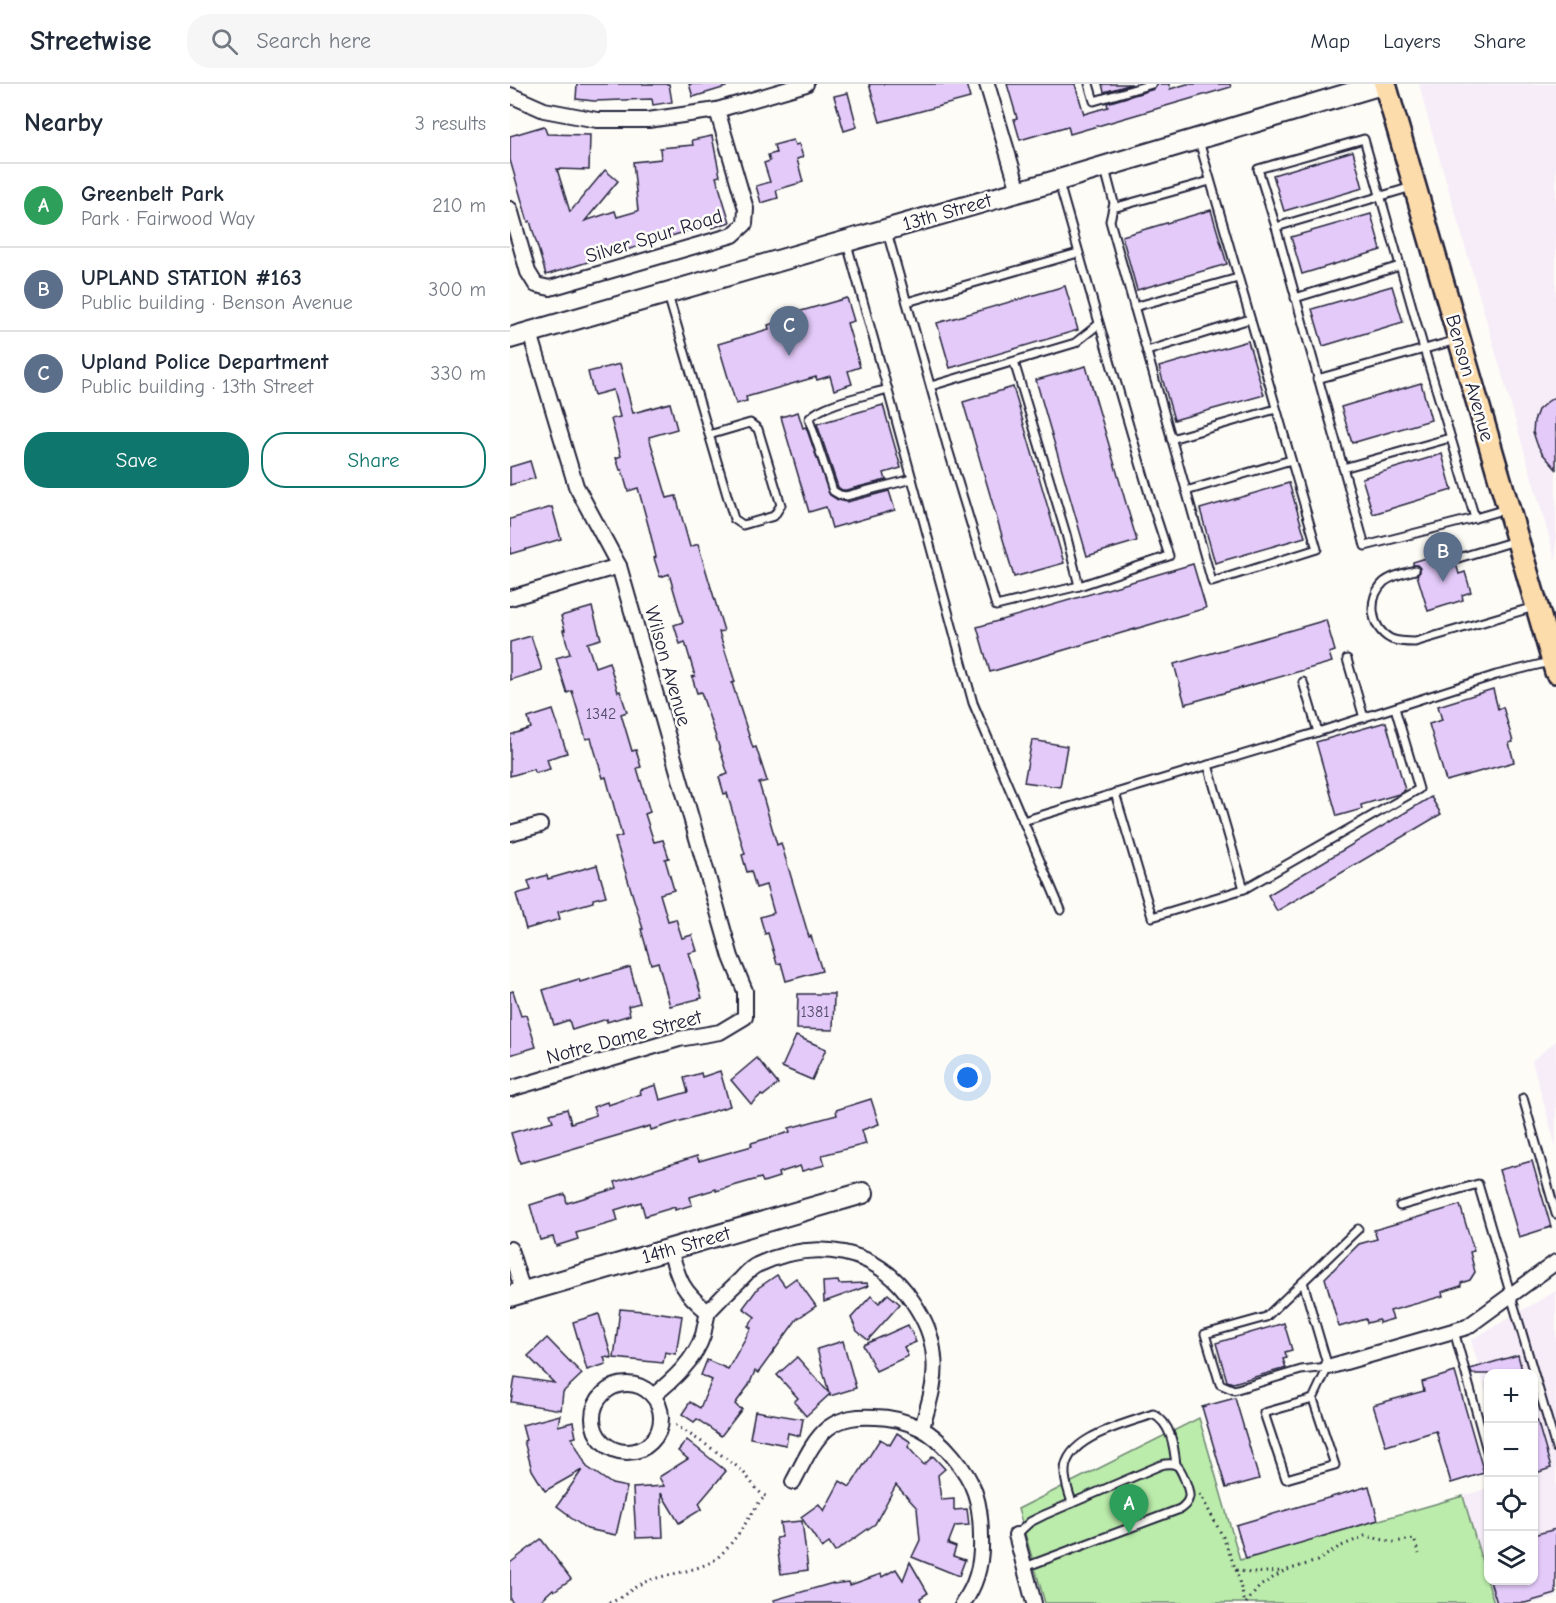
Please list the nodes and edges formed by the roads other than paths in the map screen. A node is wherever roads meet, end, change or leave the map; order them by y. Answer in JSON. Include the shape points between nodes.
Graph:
{"nodes":[{"id":1,"x":806,"y":84,"type":"edge"},
{"id":2,"x":987,"y":84,"type":"edge"},
{"id":3,"x":1089,"y":84,"type":"edge"},
{"id":4,"x":1152,"y":84,"type":"edge"},
{"id":5,"x":1384,"y":84,"type":"edge"},
{"id":6,"x":510,"y":95,"type":"edge"},
{"id":7,"x":717,"y":110,"type":"junction"},
{"id":8,"x":1198,"y":139,"type":"junction"},
{"id":9,"x":1104,"y":167,"type":"junction"},
{"id":10,"x":1059,"y":180,"type":"junction"},
{"id":11,"x":1210,"y":181,"type":"junction"},
{"id":12,"x":1415,"y":187,"type":"junction"},
{"id":13,"x":1019,"y":192,"type":"junction"},
{"id":14,"x":1381,"y":196,"type":"junction"},
{"id":15,"x":1113,"y":208,"type":"junction"},
{"id":16,"x":510,"y":209,"type":"edge"},
{"id":17,"x":1276,"y":227,"type":"junction"},
{"id":18,"x":886,"y":230,"type":"junction"},
{"id":19,"x":846,"y":241,"type":"junction"},
{"id":20,"x":1078,"y":253,"type":"junction"},
{"id":21,"x":1400,"y":267,"type":"junction"},
{"id":22,"x":1238,"y":278,"type":"junction"},
{"id":23,"x":668,"y":292,"type":"junction"},
{"id":24,"x":1295,"y":298,"type":"junction"},
{"id":25,"x":907,"y":302,"type":"junction"},
{"id":26,"x":1134,"y":307,"type":"junction"},
{"id":27,"x":1250,"y":319,"type":"junction"},
{"id":28,"x":1099,"y":324,"type":"junction"},
{"id":29,"x":530,"y":333,"type":"junction"},
{"id":30,"x":510,"y":338,"type":"edge"},
{"id":31,"x":1459,"y":339,"type":"junction"},
{"id":32,"x":1424,"y":349,"type":"junction"},
{"id":33,"x":1147,"y":351,"type":"junction"},
{"id":34,"x":1014,"y":362,"type":"junction"},
{"id":35,"x":1317,"y":379,"type":"junction"},
{"id":36,"x":931,"y":386,"type":"junction"},
{"id":37,"x":888,"y":389,"type":"junction"},
{"id":38,"x":1276,"y":409,"type":"junction"},
{"id":39,"x":710,"y":435,"type":"junction"},
{"id":40,"x":1450,"y":438,"type":"junction"},
{"id":41,"x":1171,"y":439,"type":"junction"},
{"id":42,"x":1291,"y":460,"type":"junction"},
{"id":43,"x":1343,"y":468,"type":"junction"},
{"id":44,"x":912,"y":478,"type":"junction"},
{"id":45,"x":1186,"y":491,"type":"junction"},
{"id":46,"x":1508,"y":508,"type":"junction"},
{"id":47,"x":1475,"y":518,"type":"junction"},
{"id":48,"x":1518,"y":541,"type":"junction"},
{"id":49,"x":1455,"y":559,"type":"dead end"},
{"id":50,"x":619,"y":566,"type":"junction"},
{"id":51,"x":1415,"y":570,"type":"dead end"},
{"id":52,"x":1079,"y":586,"type":"junction"},
{"id":53,"x":510,"y":598,"type":"edge"},
{"id":54,"x":1537,"y":606,"type":"junction"},
{"id":55,"x":1347,"y":659,"type":"dead end"},
{"id":56,"x":1554,"y":667,"type":"edge"},
{"id":57,"x":1303,"y":682,"type":"dead end"},
{"id":58,"x":1395,"y":708,"type":"junction"},
{"id":59,"x":1364,"y":718,"type":"junction"},
{"id":60,"x":1318,"y":732,"type":"junction"},
{"id":61,"x":1208,"y":765,"type":"junction"},
{"id":62,"x":1115,"y":793,"type":"junction"},
{"id":63,"x":1023,"y":821,"type":"junction"},
{"id":64,"x":540,"y":825,"type":"dead end"},
{"id":65,"x":510,"y":833,"type":"edge"},
{"id":66,"x":1244,"y":889,"type":"junction"},
{"id":67,"x":1061,"y":910,"type":"dead end"},
{"id":68,"x":745,"y":1017,"type":"joint"},
{"id":69,"x":510,"y":1089,"type":"edge"},
{"id":70,"x":1522,"y":1098,"type":"dead end"},
{"id":71,"x":863,"y":1193,"type":"dead end"},
{"id":72,"x":1400,"y":1206,"type":"dead end"},
{"id":73,"x":1556,"y":1214,"type":"edge"},
{"id":74,"x":1358,"y":1229,"type":"dead end"},
{"id":75,"x":510,"y":1250,"type":"edge"},
{"id":76,"x":670,"y":1250,"type":"junction"},
{"id":77,"x":1556,"y":1262,"type":"edge"},
{"id":78,"x":1303,"y":1282,"type":"junction"},
{"id":79,"x":516,"y":1294,"type":"edge"},
{"id":80,"x":1511,"y":1294,"type":"junction"},
{"id":81,"x":708,"y":1312,"type":"junction"},
{"id":82,"x":1454,"y":1331,"type":"junction"},
{"id":83,"x":1328,"y":1367,"type":"junction"},
{"id":84,"x":653,"y":1396,"type":"junction"},
{"id":85,"x":1313,"y":1399,"type":"junction"},
{"id":86,"x":922,"y":1428,"type":"junction"},
{"id":87,"x":1484,"y":1440,"type":"edge"},
{"id":88,"x":1556,"y":1448,"type":"edge"},
{"id":89,"x":1176,"y":1465,"type":"junction"},
{"id":90,"x":793,"y":1482,"type":"dead end"},
{"id":91,"x":1072,"y":1503,"type":"junction"},
{"id":92,"x":1016,"y":1535,"type":"joint"},
{"id":93,"x":1024,"y":1567,"type":"junction"},
{"id":94,"x":963,"y":1603,"type":"edge"},
{"id":95,"x":1034,"y":1603,"type":"edge"}],
"edges":[{"from":1,"to":7,"type":"street"},
{"from":2,"to":13,"type":"street"},
{"from":3,"to":4,"type":"lane","via":[[1094,101]]},
{"from":5,"to":8,"type":"street","name":"13th Street"},
{"from":5,"to":12,"type":"main road","name":"Benson Avenue"},
{"from":6,"to":7,"type":"street","via":[[544,110],[597,120],[648,120]]},
{"from":7,"to":16,"type":"street","name":"Silver Spur Road","via":[[746,209],[745,224],[733,234],[550,288],[536,285],[528,272]]},
{"from":8,"to":9,"type":"street","name":"13th Street"},
{"from":8,"to":11,"type":"lane"},
{"from":9,"to":10,"type":"street","name":"13th Street"},
{"from":9,"to":15,"type":"lane"},
{"from":10,"to":13,"type":"street","name":"13th Street"},
{"from":10,"to":20,"type":"lane"},
{"from":11,"to":15,"type":"lane"},
{"from":11,"to":22,"type":"lane"},
{"from":12,"to":14,"type":"lane"},
{"from":12,"to":31,"type":"main road","name":"Benson Avenue"},
{"from":13,"to":18,"type":"street","name":"13th Street"},
{"from":14,"to":17,"type":"lane"},
{"from":14,"to":17,"type":"lane","via":[[1364,139],[1258,169]]},
{"from":14,"to":21,"type":"lane"},
{"from":15,"to":26,"type":"lane","via":[[1110,221]]},
{"from":17,"to":24,"type":"lane"},
{"from":18,"to":19,"type":"street","name":"13th Street"},
{"from":18,"to":25,"type":"lane"},
{"from":19,"to":23,"type":"street","name":"13th Street"},
{"from":19,"to":37,"type":"lane"},
{"from":20,"to":25,"type":"lane"},
{"from":20,"to":28,"type":"lane"},
{"from":21,"to":24,"type":"lane"},
{"from":21,"to":32,"type":"lane"},
{"from":22,"to":26,"type":"lane"},
{"from":22,"to":27,"type":"lane"},
{"from":23,"to":29,"type":"street","name":"13th Street"},
{"from":23,"to":39,"type":"lane"},
{"from":24,"to":35,"type":"lane"},
{"from":25,"to":36,"type":"lane"},
{"from":26,"to":33,"type":"lane"},
{"from":27,"to":33,"type":"lane"},
{"from":27,"to":38,"type":"lane"},
{"from":28,"to":34,"type":"lane","via":[[1075,343]]},
{"from":28,"to":52,"type":"lane","via":[[1169,556]]},
{"from":29,"to":30,"type":"street","name":"13th Street"},
{"from":29,"to":50,"type":"street","name":"Wilson Avenue","via":[[576,486]]},
{"from":31,"to":32,"type":"lane"},
{"from":31,"to":46,"type":"main road","name":"Benson Avenue"},
{"from":32,"to":35,"type":"lane"},
{"from":32,"to":40,"type":"lane"},
{"from":33,"to":41,"type":"lane"},
{"from":34,"to":36,"type":"lane"},
{"from":34,"to":52,"type":"lane"},
{"from":35,"to":43,"type":"lane"},
{"from":36,"to":52,"type":"lane","via":[[996,606]]},
{"from":37,"to":44,"type":"lane"},
{"from":37,"to":44,"type":"lane","via":[[826,407],[809,419],[833,491],[846,496]]},
{"from":38,"to":41,"type":"lane"},
{"from":38,"to":42,"type":"lane"},
{"from":39,"to":39,"type":"lane","via":[[734,519],[743,525],[774,516],[781,505],[758,429],[750,423]]},
{"from":40,"to":43,"type":"lane"},
{"from":40,"to":47,"type":"lane"},
{"from":41,"to":45,"type":"lane"},
{"from":42,"to":45,"type":"lane"},
{"from":42,"to":45,"type":"lane","via":[[1317,549],[1212,582]]},
{"from":43,"to":47,"type":"lane","via":[[1365,546]]},
{"from":44,"to":63,"type":"lane","via":[[974,703]]},
{"from":46,"to":47,"type":"lane"},
{"from":46,"to":48,"type":"main road","name":"Benson Avenue"},
{"from":48,"to":49,"type":"lane"},
{"from":48,"to":54,"type":"main road","name":"Benson Avenue"},
{"from":50,"to":53,"type":"street"},
{"from":50,"to":68,"type":"street","name":"Wilson Avenue","via":[[731,957],[745,991]]},
{"from":51,"to":54,"type":"lane","via":[[1385,582],[1373,601],[1376,623],[1392,639],[1415,642]]},
{"from":54,"to":56,"type":"main road","name":"Benson Avenue"},
{"from":55,"to":59,"type":"lane"},
{"from":56,"to":58,"type":"lane","via":[[1496,675]]},
{"from":57,"to":60,"type":"lane"},
{"from":58,"to":59,"type":"lane"},
{"from":58,"to":66,"type":"lane","via":[[1419,789]]},
{"from":59,"to":60,"type":"lane"},
{"from":60,"to":61,"type":"lane"},
{"from":61,"to":62,"type":"lane"},
{"from":61,"to":66,"type":"lane"},
{"from":62,"to":63,"type":"lane"},
{"from":62,"to":66,"type":"lane","via":[[1152,917]]},
{"from":63,"to":67,"type":"lane"},
{"from":64,"to":65,"type":"street"},
{"from":68,"to":69,"type":"street","name":"Notre Dame Street","via":[[720,1032],[679,1039]]},
{"from":70,"to":73,"type":"lane"},
{"from":71,"to":76,"type":"street","name":"14th Street"},
{"from":72,"to":80,"type":"lane","via":[[1478,1184]]},
{"from":74,"to":78,"type":"lane"},
{"from":75,"to":79,"type":"street"},
{"from":76,"to":79,"type":"street","name":"14th Street"},
{"from":76,"to":81,"type":"street","via":[[681,1283]]},
{"from":77,"to":80,"type":"street"},
{"from":78,"to":83,"type":"lane"},
{"from":78,"to":83,"type":"lane","via":[[1266,1317],[1204,1334],[1220,1384],[1234,1390],[1301,1370]]},
{"from":80,"to":82,"type":"street","via":[[1467,1328]]},
{"from":80,"to":88,"type":"lane"},
{"from":81,"to":84,"type":"street","via":[[702,1337],[689,1361]]},
{"from":81,"to":86,"type":"street","via":[[754,1266],[779,1256],[830,1250],[855,1255],[880,1268],[910,1296],[931,1338],[934,1383]]},
{"from":82,"to":83,"type":"street"},
{"from":82,"to":87,"type":"lane"},
{"from":83,"to":85,"type":"lane"},
{"from":84,"to":84,"type":"street","via":[[630,1384],[617,1385],[605,1392],[596,1402],[593,1414],[600,1440],[623,1452],[649,1444],[661,1421],[660,1408]]},
{"from":85,"to":85,"type":"lane","via":[[1264,1413],[1286,1479],[1335,1465]]},
{"from":86,"to":90,"type":"street","via":[[881,1417],[839,1421],[819,1437]]},
{"from":86,"to":94,"type":"street","via":[[963,1467],[975,1491],[981,1518],[982,1556],[972,1591]]},
{"from":89,"to":91,"type":"lane","via":[[1161,1465]]},
{"from":89,"to":91,"type":"lane","via":[[1166,1425],[1153,1414],[1098,1434],[1078,1445],[1065,1467]]},
{"from":89,"to":93,"type":"lane","via":[[1190,1494],[1180,1509]]},
{"from":91,"to":92,"type":"lane","via":[[1030,1522]]},
{"from":92,"to":93,"type":"street"},
{"from":93,"to":95,"type":"street"}]}
